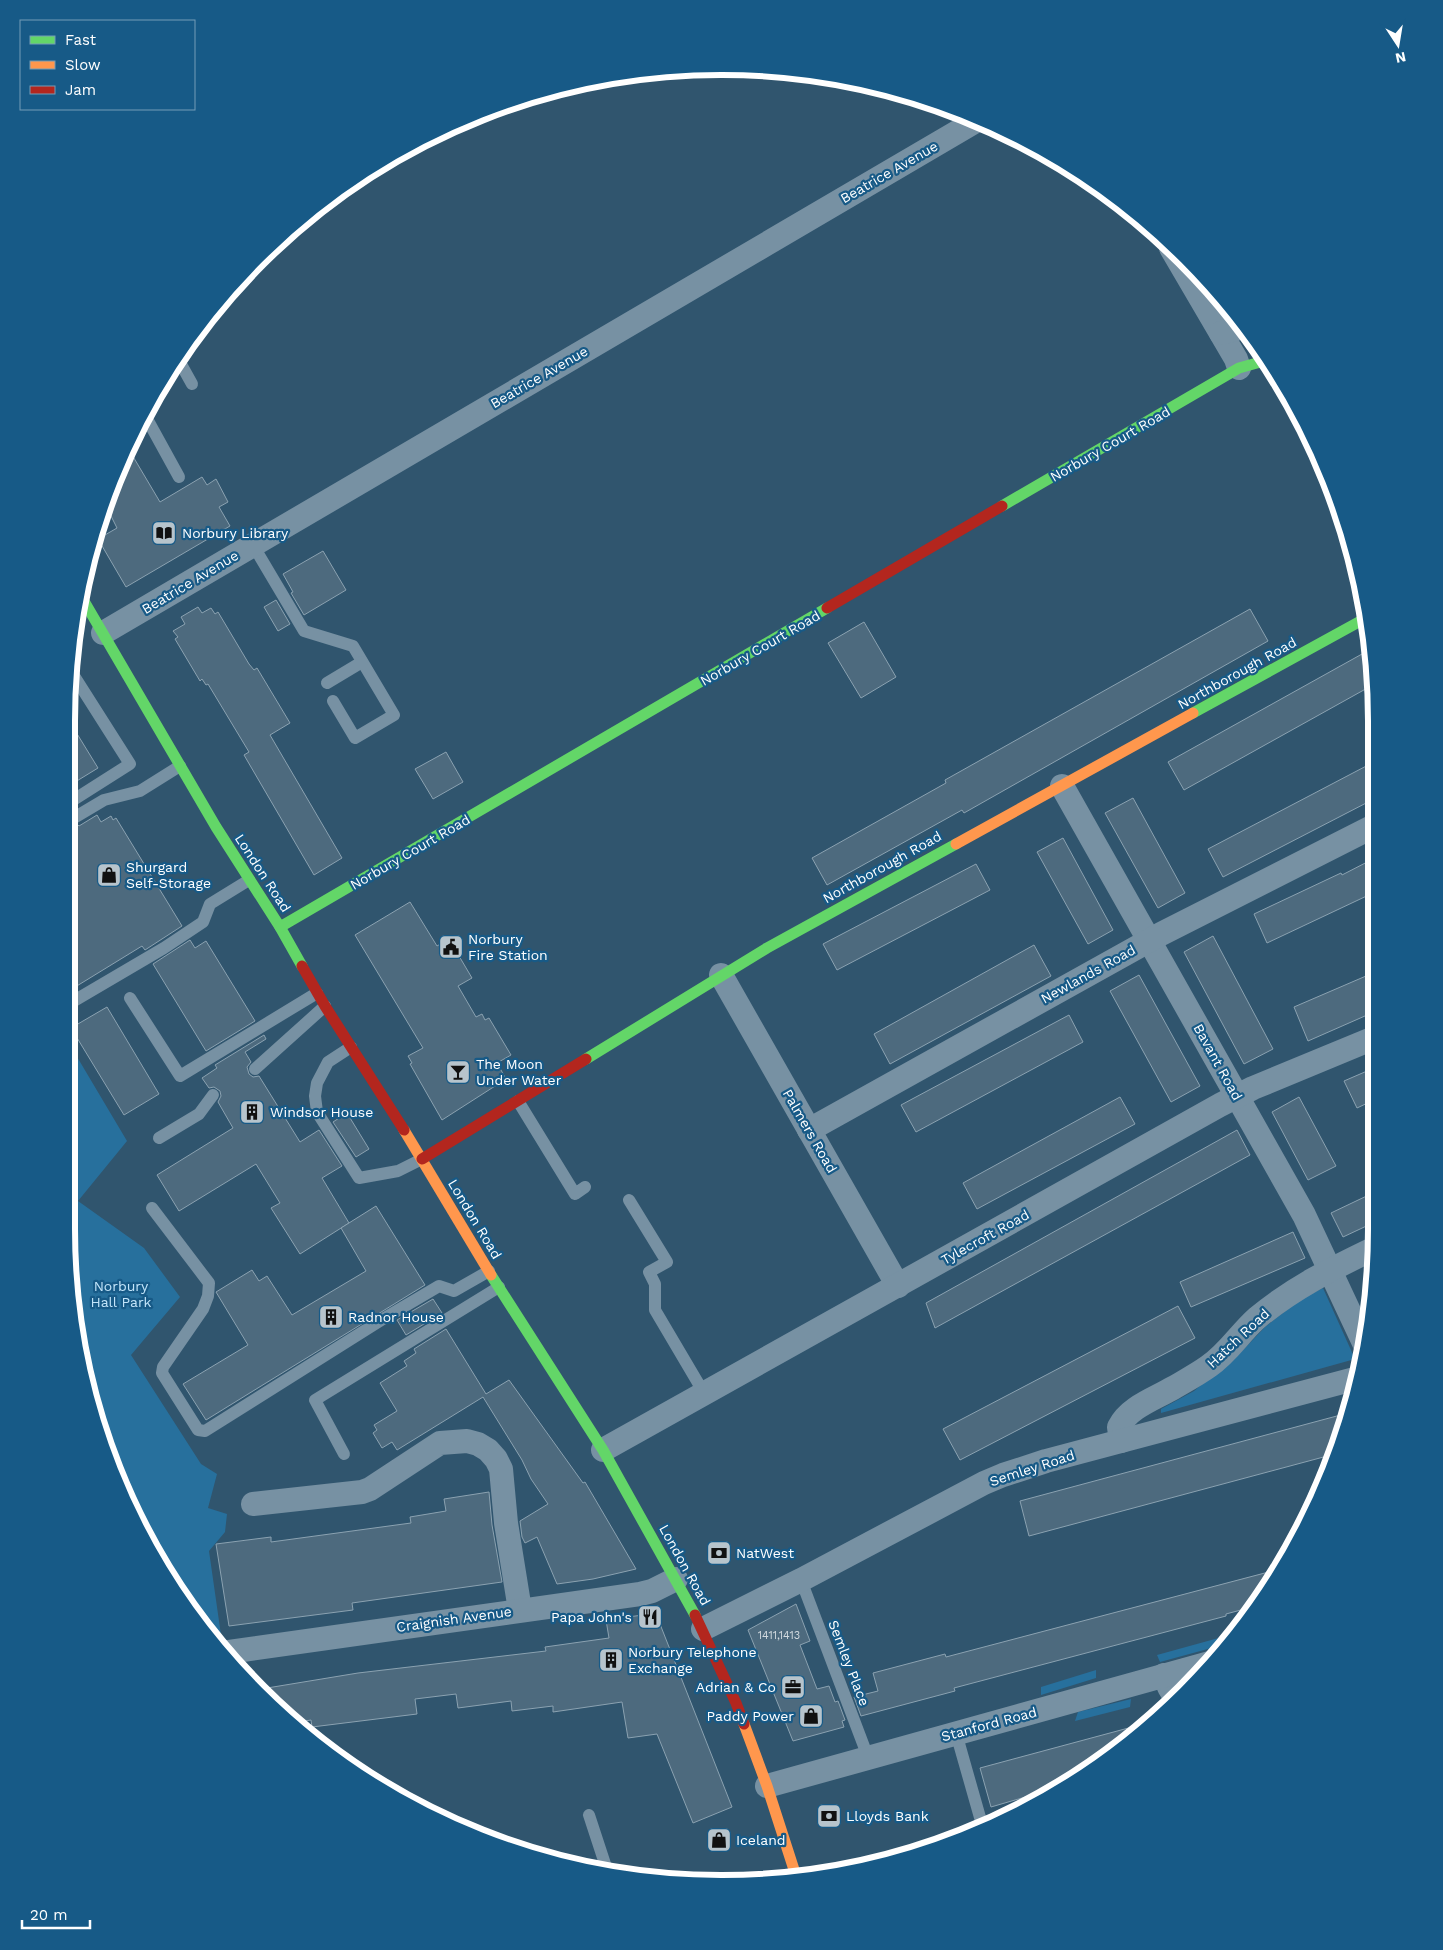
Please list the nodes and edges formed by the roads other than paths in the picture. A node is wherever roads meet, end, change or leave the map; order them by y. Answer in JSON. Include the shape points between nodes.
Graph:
{"nodes":[{"id":1,"x":970,"y":124,"type":"edge"},
{"id":2,"x":1183,"y":268,"type":"edge"},
{"id":3,"x":1235,"y":329,"type":"edge"},
{"id":4,"x":1221,"y":333,"type":"junction"},
{"id":5,"x":1259,"y":362,"type":"edge"},
{"id":6,"x":182,"y":366,"type":"edge"},
{"id":7,"x":1240,"y":368,"type":"junction"},
{"id":8,"x":192,"y":384,"type":"dead end"},
{"id":9,"x":149,"y":423,"type":"edge"},
{"id":10,"x":179,"y":477,"type":"dead end"},
{"id":11,"x":253,"y":544,"type":"junction"},
{"id":12,"x":85,"y":611,"type":"edge"},
{"id":13,"x":1360,"y":621,"type":"edge"},
{"id":14,"x":103,"y":633,"type":"junction"},
{"id":15,"x":362,"y":662,"type":"junction"},
{"id":16,"x":76,"y":679,"type":"edge"},
{"id":17,"x":327,"y":683,"type":"dead end"},
{"id":18,"x":333,"y":701,"type":"dead end"},
{"id":19,"x":180,"y":766,"type":"junction"},
{"id":20,"x":1062,"y":786,"type":"junction"},
{"id":21,"x":75,"y":799,"type":"edge"},
{"id":22,"x":75,"y":817,"type":"edge"},
{"id":23,"x":1368,"y":830,"type":"edge"},
{"id":24,"x":249,"y":880,"type":"junction"},
{"id":25,"x":280,"y":927,"type":"junction"},
{"id":26,"x":1150,"y":940,"type":"junction"},
{"id":27,"x":721,"y":975,"type":"junction"},
{"id":28,"x":317,"y":993,"type":"junction"},
{"id":29,"x":130,"y":998,"type":"dead end"},
{"id":30,"x":75,"y":1000,"type":"edge"},
{"id":31,"x":325,"y":1006,"type":"junction"},
{"id":32,"x":1368,"y":1041,"type":"edge"},
{"id":33,"x":351,"y":1047,"type":"junction"},
{"id":34,"x":255,"y":1069,"type":"dead end"},
{"id":35,"x":214,"y":1096,"type":"dead end"},
{"id":36,"x":1237,"y":1096,"type":"junction"},
{"id":37,"x":518,"y":1101,"type":"junction"},
{"id":38,"x":809,"y":1130,"type":"junction"},
{"id":39,"x":159,"y":1138,"type":"dead end"},
{"id":40,"x":422,"y":1159,"type":"junction"},
{"id":41,"x":585,"y":1187,"type":"dead end"},
{"id":42,"x":629,"y":1200,"type":"dead end"},
{"id":43,"x":152,"y":1208,"type":"dead end"},
{"id":44,"x":1367,"y":1252,"type":"edge"},
{"id":45,"x":1331,"y":1269,"type":"junction"},
{"id":46,"x":489,"y":1272,"type":"junction"},
{"id":47,"x":898,"y":1286,"type":"junction"},
{"id":48,"x":499,"y":1287,"type":"junction"},
{"id":49,"x":1359,"y":1332,"type":"edge"},
{"id":50,"x":1350,"y":1380,"type":"edge"},
{"id":51,"x":704,"y":1393,"type":"junction"},
{"id":52,"x":1121,"y":1441,"type":"junction"},
{"id":53,"x":604,"y":1450,"type":"junction"},
{"id":54,"x":344,"y":1454,"type":"dead end"},
{"id":55,"x":253,"y":1504,"type":"dead end"},
{"id":56,"x":676,"y":1579,"type":"junction"},
{"id":57,"x":801,"y":1580,"type":"junction"},
{"id":58,"x":520,"y":1610,"type":"junction"},
{"id":59,"x":703,"y":1629,"type":"junction"},
{"id":60,"x":232,"y":1652,"type":"edge"},
{"id":61,"x":1198,"y":1666,"type":"edge"},
{"id":62,"x":1164,"y":1675,"type":"junction"},
{"id":63,"x":1173,"y":1692,"type":"edge"},
{"id":64,"x":956,"y":1733,"type":"junction"},
{"id":65,"x":868,"y":1757,"type":"junction"},
{"id":66,"x":767,"y":1786,"type":"junction"},
{"id":67,"x":589,"y":1815,"type":"dead end"},
{"id":68,"x":980,"y":1821,"type":"edge"},
{"id":69,"x":605,"y":1864,"type":"edge"},
{"id":70,"x":794,"y":1870,"type":"edge"}],
"edges":[{"from":1,"to":11,"type":"street","name":"Beatrice Avenue"},
{"from":2,"to":4,"type":"street"},
{"from":3,"to":4,"type":"street"},
{"from":4,"to":7,"type":"street"},
{"from":5,"to":7,"type":"main road","name":"Norbury Court Road"},
{"from":6,"to":8,"type":"lane"},
{"from":7,"to":25,"type":"main road","name":"Norbury Court Road"},
{"from":9,"to":10,"type":"lane"},
{"from":11,"to":14,"type":"street","name":"Beatrice Avenue"},
{"from":11,"to":15,"type":"lane","via":[[304,631],[353,646]]},
{"from":12,"to":14,"type":"main road","name":"London Road"},
{"from":13,"to":20,"type":"main road","name":"Northborough Road"},
{"from":14,"to":19,"type":"main road","name":"London Road"},
{"from":15,"to":17,"type":"lane"},
{"from":15,"to":18,"type":"lane","via":[[394,715],[356,738]]},
{"from":16,"to":21,"type":"lane","via":[[130,764]]},
{"from":19,"to":22,"type":"lane","via":[[140,791],[104,800]]},
{"from":19,"to":24,"type":"main road","name":"London Road"},
{"from":20,"to":26,"type":"street","name":"Bavant Road"},
{"from":20,"to":27,"type":"main road","name":"Northborough Road"},
{"from":23,"to":26,"type":"street","name":"Newlands Road"},
{"from":24,"to":25,"type":"main road","name":"London Road"},
{"from":24,"to":30,"type":"lane","via":[[210,904],[203,922]]},
{"from":25,"to":28,"type":"main road","name":"London Road"},
{"from":26,"to":36,"type":"street","name":"Bavant Road"},
{"from":26,"to":38,"type":"street","name":"Newlands Road"},
{"from":27,"to":37,"type":"main road","name":"Northborough Road"},
{"from":27,"to":38,"type":"street","name":"Palmers Road"},
{"from":28,"to":29,"type":"lane","via":[[180,1076]]},
{"from":28,"to":31,"type":"main road","name":"London Road"},
{"from":31,"to":33,"type":"main road","name":"London Road"},
{"from":31,"to":34,"type":"lane"},
{"from":32,"to":36,"type":"street","name":"Tylecroft Road"},
{"from":33,"to":40,"type":"main road","name":"London Road"},
{"from":33,"to":40,"type":"lane","via":[[328,1062],[323,1070],[315,1096],[317,1112],[359,1178],[398,1171]]},
{"from":35,"to":39,"type":"lane","via":[[200,1114]]},
{"from":36,"to":45,"type":"street","name":"Bavant Road"},
{"from":36,"to":47,"type":"street","name":"Tylecroft Road"},
{"from":37,"to":40,"type":"main road","name":"Northborough Road"},
{"from":37,"to":41,"type":"lane","via":[[575,1194]]},
{"from":38,"to":47,"type":"street","name":"Palmers Road"},
{"from":40,"to":46,"type":"main road","name":"London Road"},
{"from":42,"to":51,"type":"lane","via":[[667,1262],[649,1272],[655,1284],[654,1310]]},
{"from":43,"to":46,"type":"lane","via":[[209,1283],[203,1309],[162,1373],[198,1430],[205,1431],[439,1286],[454,1290]]},
{"from":44,"to":45,"type":"street","name":"Hatch Road"},
{"from":45,"to":49,"type":"street","name":"Bavant Road"},
{"from":45,"to":52,"type":"street","name":"Hatch Road","via":[[1274,1304],[1218,1360],[1133,1410],[1119,1427]]},
{"from":46,"to":48,"type":"main road","name":"London Road"},
{"from":47,"to":51,"type":"street","name":"Tylecroft Road"},
{"from":48,"to":53,"type":"main road","name":"London Road"},
{"from":48,"to":54,"type":"lane","via":[[315,1400]]},
{"from":50,"to":52,"type":"street","name":"Semley Road"},
{"from":51,"to":53,"type":"street","name":"Tylecroft Road"},
{"from":52,"to":57,"type":"street","name":"Semley Road","via":[[1004,1475]]},
{"from":53,"to":56,"type":"main road","name":"London Road"},
{"from":55,"to":58,"type":"street","via":[[362,1492],[440,1443],[467,1441],[478,1444],[488,1450],[501,1469]]},
{"from":56,"to":58,"type":"street","name":"Craignish Avenue","via":[[640,1594]]},
{"from":56,"to":59,"type":"main road","name":"London Road"},
{"from":57,"to":59,"type":"street","name":"Semley Road"},
{"from":57,"to":65,"type":"lane","name":"Semley Place"},
{"from":58,"to":60,"type":"street","name":"Craignish Avenue"},
{"from":59,"to":66,"type":"main road","name":"London Road","via":[[736,1703]]},
{"from":61,"to":62,"type":"street","name":"Stanford Road"},
{"from":62,"to":63,"type":"street"},
{"from":62,"to":64,"type":"street","name":"Stanford Road"},
{"from":64,"to":65,"type":"street","name":"Stanford Road"},
{"from":64,"to":68,"type":"lane"},
{"from":65,"to":66,"type":"street","name":"Stanford Road"},
{"from":66,"to":70,"type":"main road","name":"London Road"},
{"from":67,"to":69,"type":"lane"}]}
